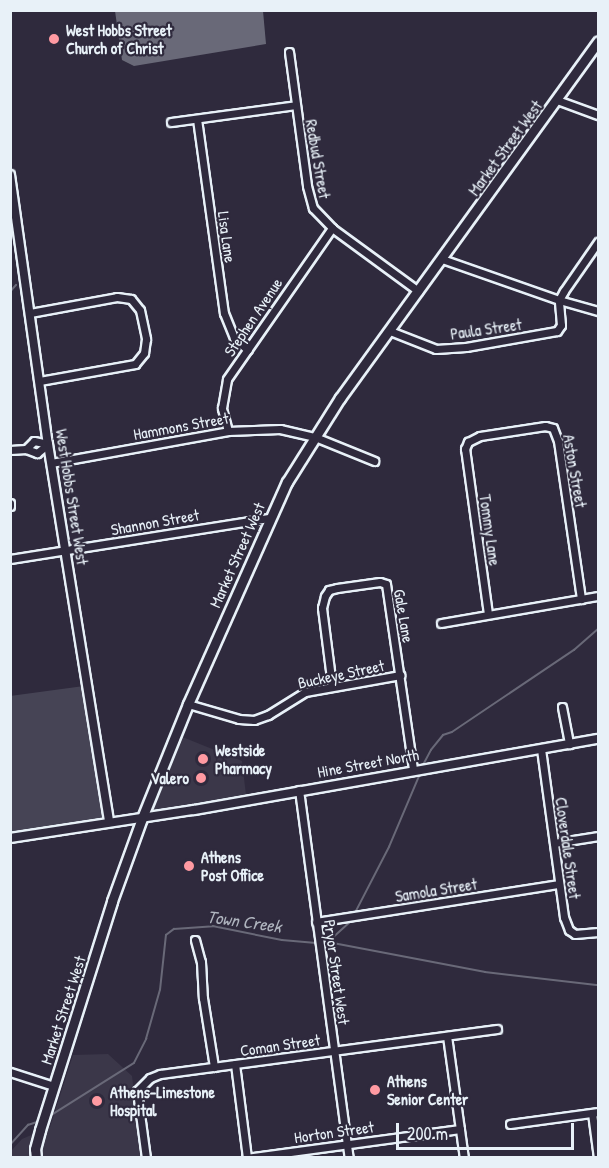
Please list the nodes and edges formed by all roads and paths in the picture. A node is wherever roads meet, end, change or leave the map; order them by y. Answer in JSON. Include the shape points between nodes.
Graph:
{"nodes":[{"id":1,"x":598,"y":42,"type":"edge"},
{"id":2,"x":289,"y":52,"type":"dead end"},
{"id":3,"x":557,"y":100,"type":"junction"},
{"id":4,"x":296,"y":105,"type":"junction"},
{"id":5,"x":598,"y":115,"type":"edge"},
{"id":6,"x":197,"y":119,"type":"junction"},
{"id":7,"x":171,"y":122,"type":"dead end"},
{"id":8,"x":10,"y":175,"type":"edge"},
{"id":9,"x":332,"y":228,"type":"junction"},
{"id":10,"x":598,"y":242,"type":"edge"},
{"id":11,"x":442,"y":260,"type":"junction"},
{"id":12,"x":418,"y":291,"type":"junction"},
{"id":13,"x":559,"y":300,"type":"junction"},
{"id":14,"x":598,"y":311,"type":"edge"},
{"id":15,"x":30,"y":313,"type":"junction"},
{"id":16,"x":390,"y":331,"type":"junction"},
{"id":17,"x":248,"y":350,"type":"junction"},
{"id":18,"x":40,"y":381,"type":"junction"},
{"id":19,"x":545,"y":426,"type":"joint"},
{"id":20,"x":228,"y":431,"type":"junction"},
{"id":21,"x":315,"y":437,"type":"junction"},
{"id":22,"x":48,"y":444,"type":"junction"},
{"id":23,"x":10,"y":450,"type":"edge"},
{"id":24,"x":374,"y":461,"type":"dead end"},
{"id":25,"x":51,"y":463,"type":"junction"},
{"id":26,"x":269,"y":518,"type":"junction"},
{"id":27,"x":66,"y":550,"type":"junction"},
{"id":28,"x":10,"y":559,"type":"edge"},
{"id":29,"x":598,"y":596,"type":"edge"},
{"id":30,"x":581,"y":599,"type":"junction"},
{"id":31,"x":488,"y":614,"type":"junction"},
{"id":32,"x":441,"y":623,"type":"dead end"},
{"id":33,"x":400,"y":675,"type":"junction"},
{"id":34,"x":332,"y":686,"type":"junction"},
{"id":35,"x":188,"y":704,"type":"junction"},
{"id":36,"x":562,"y":707,"type":"dead end"},
{"id":37,"x":598,"y":739,"type":"edge"},
{"id":38,"x":569,"y":744,"type":"junction"},
{"id":39,"x":541,"y":749,"type":"junction"},
{"id":40,"x":413,"y":770,"type":"junction"},
{"id":41,"x":299,"y":790,"type":"junction"},
{"id":42,"x":142,"y":818,"type":"junction"},
{"id":43,"x":109,"y":822,"type":"junction"},
{"id":44,"x":598,"y":836,"type":"edge"},
{"id":45,"x":10,"y":838,"type":"edge"},
{"id":46,"x":554,"y":843,"type":"junction"},
{"id":47,"x":559,"y":884,"type":"junction"},
{"id":48,"x":316,"y":922,"type":"junction"},
{"id":49,"x":598,"y":932,"type":"edge"},
{"id":50,"x":195,"y":940,"type":"dead end"},
{"id":51,"x":497,"y":1029,"type":"dead end"},
{"id":52,"x":447,"y":1036,"type":"junction"},
{"id":53,"x":334,"y":1051,"type":"junction"},
{"id":54,"x":234,"y":1064,"type":"junction"},
{"id":55,"x":214,"y":1067,"type":"junction"},
{"id":56,"x":10,"y":1072,"type":"edge"},
{"id":57,"x":54,"y":1086,"type":"junction"},
{"id":58,"x":595,"y":1112,"type":"edge"},
{"id":59,"x":510,"y":1124,"type":"dead end"},
{"id":60,"x":460,"y":1129,"type":"junction"},
{"id":61,"x":347,"y":1144,"type":"junction"},
{"id":62,"x":36,"y":1153,"type":"edge"},
{"id":63,"x":29,"y":1158,"type":"edge"},
{"id":64,"x":146,"y":1158,"type":"edge"},
{"id":65,"x":247,"y":1158,"type":"edge"},
{"id":66,"x":349,"y":1158,"type":"edge"},
{"id":67,"x":464,"y":1158,"type":"edge"},
{"id":68,"x":598,"y":1158,"type":"edge"}],
"edges":[{"from":1,"to":3,"type":"main road","name":"Market Street West"},
{"from":2,"to":4,"type":"street","name":"Redbud Street"},
{"from":3,"to":5,"type":"street"},
{"from":3,"to":11,"type":"main road","name":"Market Street West"},
{"from":4,"to":6,"type":"street"},
{"from":4,"to":9,"type":"street","name":"Redbud Street","via":[[310,200],[317,214]]},
{"from":6,"to":7,"type":"street"},
{"from":6,"to":17,"type":"street","name":"Lisa Lane","via":[[224,313],[234,338]]},
{"from":8,"to":15,"type":"street","name":"West Hobbs Street West"},
{"from":9,"to":12,"type":"street","name":"Redbud Street"},
{"from":9,"to":17,"type":"street","name":"Stephen Avenue"},
{"from":10,"to":13,"type":"street"},
{"from":11,"to":12,"type":"main road","name":"Market Street West"},
{"from":11,"to":13,"type":"street"},
{"from":12,"to":16,"type":"main road","name":"Market Street West"},
{"from":13,"to":14,"type":"street"},
{"from":13,"to":16,"type":"street","name":"Paula Street","via":[[561,325],[551,333],[436,349]]},
{"from":15,"to":18,"type":"street","name":"West Hobbs Street West"},
{"from":15,"to":18,"type":"street","via":[[117,297],[130,299],[140,310],[146,339],[144,353],[135,364]]},
{"from":16,"to":21,"type":"main road","name":"Market Street West"},
{"from":17,"to":20,"type":"street","name":"Stephen Avenue","via":[[227,379],[222,408]]},
{"from":18,"to":22,"type":"street","name":"West Hobbs Street West"},
{"from":19,"to":30,"type":"street","name":"Aston Street","via":[[554,428],[558,441]]},
{"from":19,"to":31,"type":"street","name":"Tommy Lane","via":[[480,436],[468,442],[465,449]]},
{"from":20,"to":21,"type":"street","name":"Hammons Street","via":[[280,429]]},
{"from":20,"to":25,"type":"street","name":"Hammons Street"},
{"from":21,"to":24,"type":"street","name":"Hammons Street"},
{"from":21,"to":26,"type":"main road","name":"Market Street West"},
{"from":22,"to":23,"type":"street","via":[[34,441],[26,449]]},
{"from":22,"to":25,"type":"street","name":"West Hobbs Street West"},
{"from":25,"to":27,"type":"street","name":"West Hobbs Street West"},
{"from":26,"to":27,"type":"street","name":"Shannon Street"},
{"from":26,"to":35,"type":"main road","name":"Market Street West"},
{"from":27,"to":28,"type":"street","name":"Shannon Street"},
{"from":27,"to":43,"type":"street","name":"West Hobbs Street West"},
{"from":29,"to":30,"type":"street"},
{"from":30,"to":31,"type":"street"},
{"from":31,"to":32,"type":"street"},
{"from":33,"to":34,"type":"street","name":"Buckeye Street"},
{"from":33,"to":34,"type":"street","name":"Gale Lane","via":[[386,584],[337,588],[329,590],[322,608]]},
{"from":33,"to":40,"type":"street","name":"Gale Lane"},
{"from":34,"to":35,"type":"street","name":"Buckeye Street","via":[[305,692],[268,716],[254,720]]},
{"from":35,"to":42,"type":"main road","name":"Market Street West"},
{"from":36,"to":38,"type":"street"},
{"from":37,"to":38,"type":"street","name":"Hine Street North"},
{"from":38,"to":39,"type":"street","name":"Hine Street North"},
{"from":39,"to":40,"type":"street","name":"Hine Street North"},
{"from":39,"to":46,"type":"street","name":"Cloverdale Street"},
{"from":40,"to":41,"type":"street","name":"Hine Street North"},
{"from":41,"to":42,"type":"street","name":"Hine Street North"},
{"from":41,"to":48,"type":"street","name":"Pryor Street West"},
{"from":42,"to":43,"type":"street","name":"Hine Street North"},
{"from":42,"to":57,"type":"main road","name":"Market Street West"},
{"from":43,"to":45,"type":"street","name":"Hine Street North"},
{"from":44,"to":46,"type":"street"},
{"from":46,"to":47,"type":"street","name":"Cloverdale Street"},
{"from":47,"to":48,"type":"street","name":"Samola Street"},
{"from":47,"to":49,"type":"street","name":"Cloverdale Street","via":[[569,930],[575,934]]},
{"from":48,"to":53,"type":"street","name":"Pryor Street West"},
{"from":50,"to":55,"type":"street"},
{"from":51,"to":52,"type":"street","name":"Coman Street"},
{"from":52,"to":53,"type":"street","name":"Coman Street"},
{"from":52,"to":60,"type":"street"},
{"from":53,"to":54,"type":"street","name":"Coman Street"},
{"from":53,"to":61,"type":"street","name":"Pryor Street West"},
{"from":54,"to":55,"type":"street","name":"Coman Street"},
{"from":54,"to":65,"type":"street"},
{"from":55,"to":64,"type":"street","name":"Coman Street","via":[[160,1074],[137,1091]]},
{"from":56,"to":57,"type":"street"},
{"from":57,"to":62,"type":"main road","name":"Market Street West"},
{"from":58,"to":59,"type":"street"},
{"from":58,"to":68,"type":"street"},
{"from":60,"to":61,"type":"street","name":"Horton Street"},
{"from":60,"to":67,"type":"street"},
{"from":61,"to":65,"type":"street","name":"Horton Street"},
{"from":61,"to":66,"type":"street","name":"Pryor Street West"},
{"from":62,"to":63,"type":"main road","name":"Market Street West"}]}
